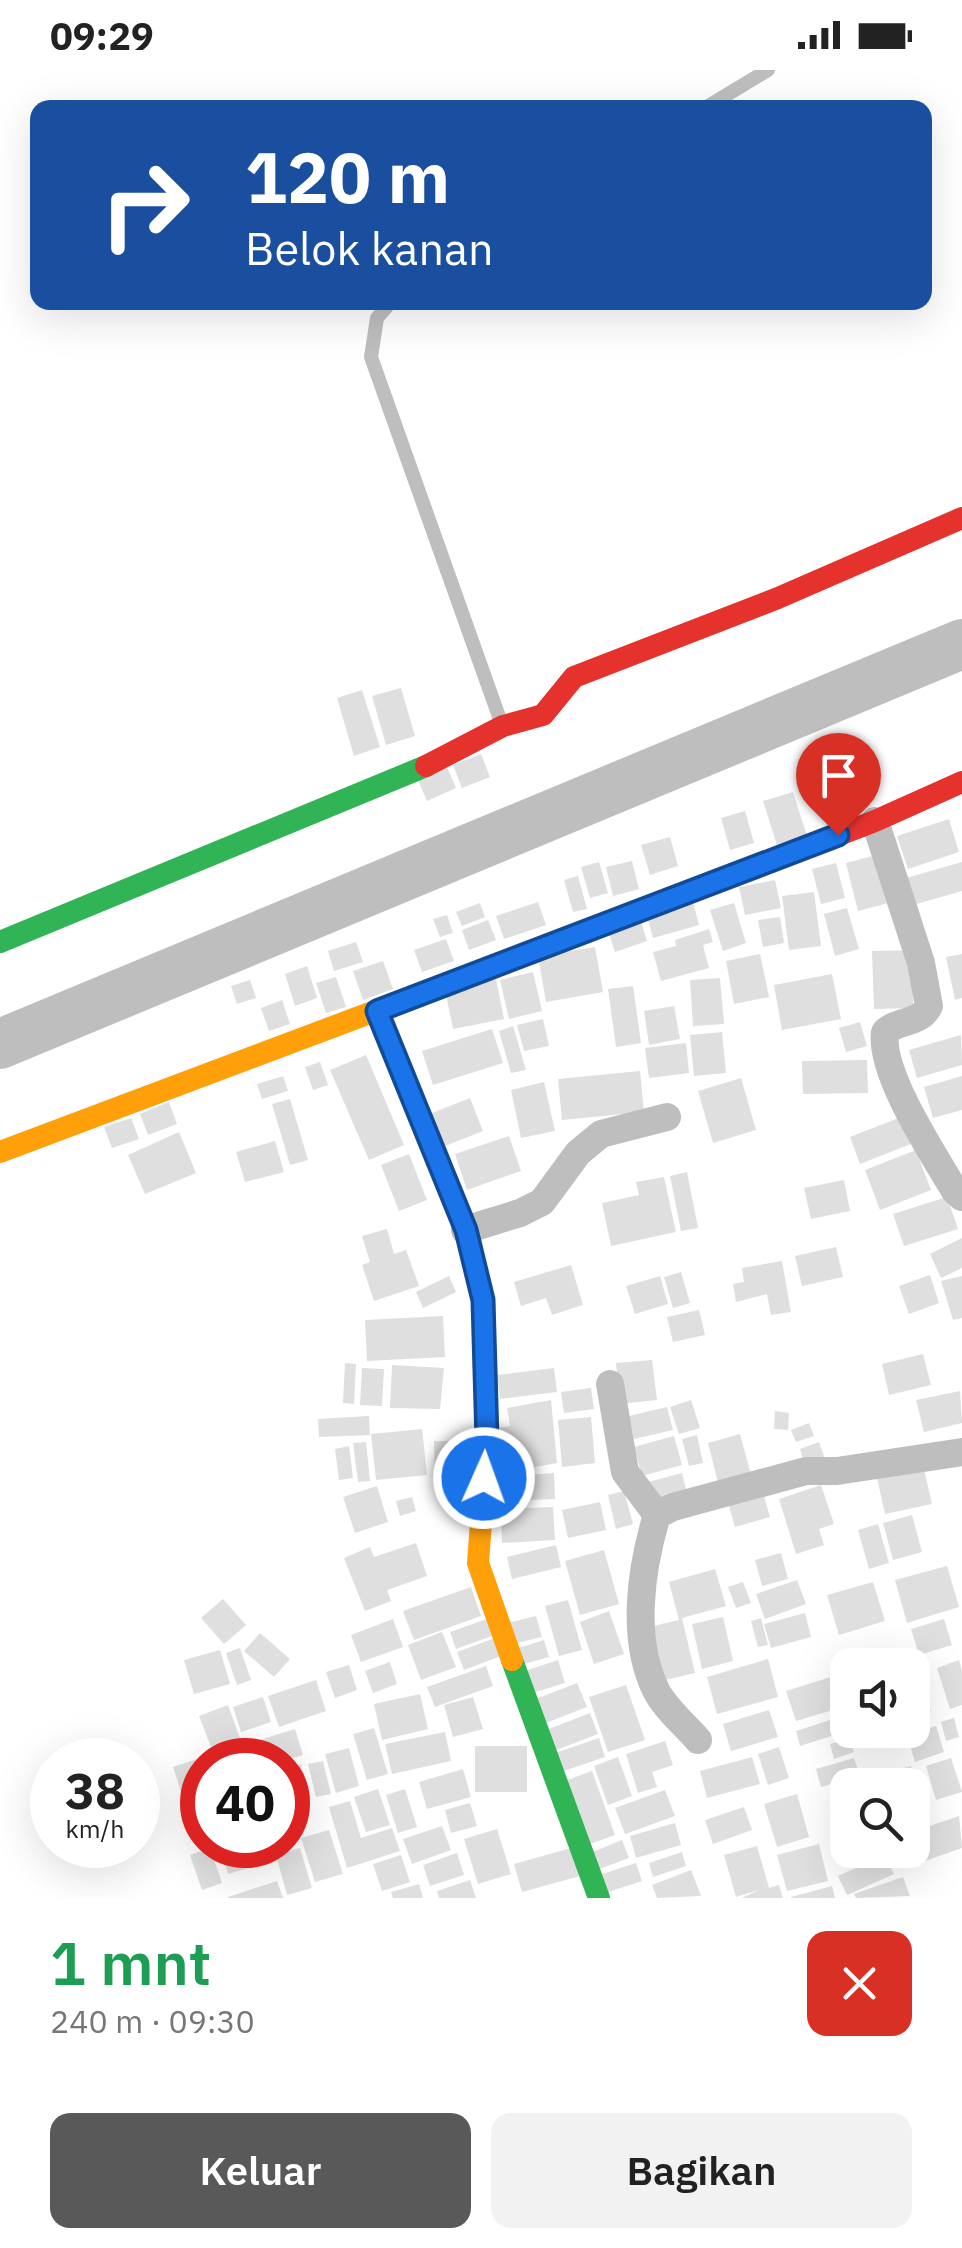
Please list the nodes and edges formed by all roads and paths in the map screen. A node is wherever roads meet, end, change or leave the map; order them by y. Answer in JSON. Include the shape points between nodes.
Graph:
{"nodes":[{"id":1,"x":768,"y":70,"type":"edge"},
{"id":2,"x":718,"y":100,"type":"edge"},
{"id":3,"x":384,"y":310,"type":"edge"},
{"id":4,"x":962,"y":518,"type":"edge"},
{"id":5,"x":503,"y":726,"type":"junction"},
{"id":6,"x":962,"y":782,"type":"edge"},
{"id":7,"x":874,"y":821,"type":"junction"},
{"id":8,"x":0,"y":942,"type":"edge"},
{"id":9,"x":377,"y":1011,"type":"junction"},
{"id":10,"x":667,"y":1117,"type":"dead end"},
{"id":11,"x":0,"y":1152,"type":"edge"},
{"id":12,"x":962,"y":1196,"type":"edge"},
{"id":13,"x":466,"y":1230,"type":"junction"},
{"id":14,"x":610,"y":1384,"type":"dead end"},
{"id":15,"x":962,"y":1452,"type":"edge"},
{"id":16,"x":657,"y":1514,"type":"junction"},
{"id":17,"x":698,"y":1740,"type":"dead end"},
{"id":18,"x":599,"y":1898,"type":"edge"}],
"edges":[{"from":1,"to":2,"type":"lane"},
{"from":3,"to":5,"type":"lane","via":[[371,357]]},
{"from":4,"to":5,"type":"street","via":[[574,677],[542,714]]},
{"from":5,"to":8,"type":"street","via":[[433,763]]},
{"from":6,"to":7,"type":"street"},
{"from":7,"to":9,"type":"street"},
{"from":7,"to":12,"type":"street","via":[[930,1006],[916,1020],[885,1032],[888,1062],[916,1125]]},
{"from":9,"to":11,"type":"street"},
{"from":9,"to":13,"type":"street"},
{"from":10,"to":13,"type":"street","via":[[601,1134],[542,1202]]},
{"from":13,"to":18,"type":"street","via":[[483,1300],[487,1441],[478,1563]]},
{"from":14,"to":16,"type":"street","via":[[626,1472]]},
{"from":15,"to":16,"type":"street","via":[[806,1471]]},
{"from":16,"to":17,"type":"street","via":[[640,1621],[645,1656],[658,1694]]}]}
